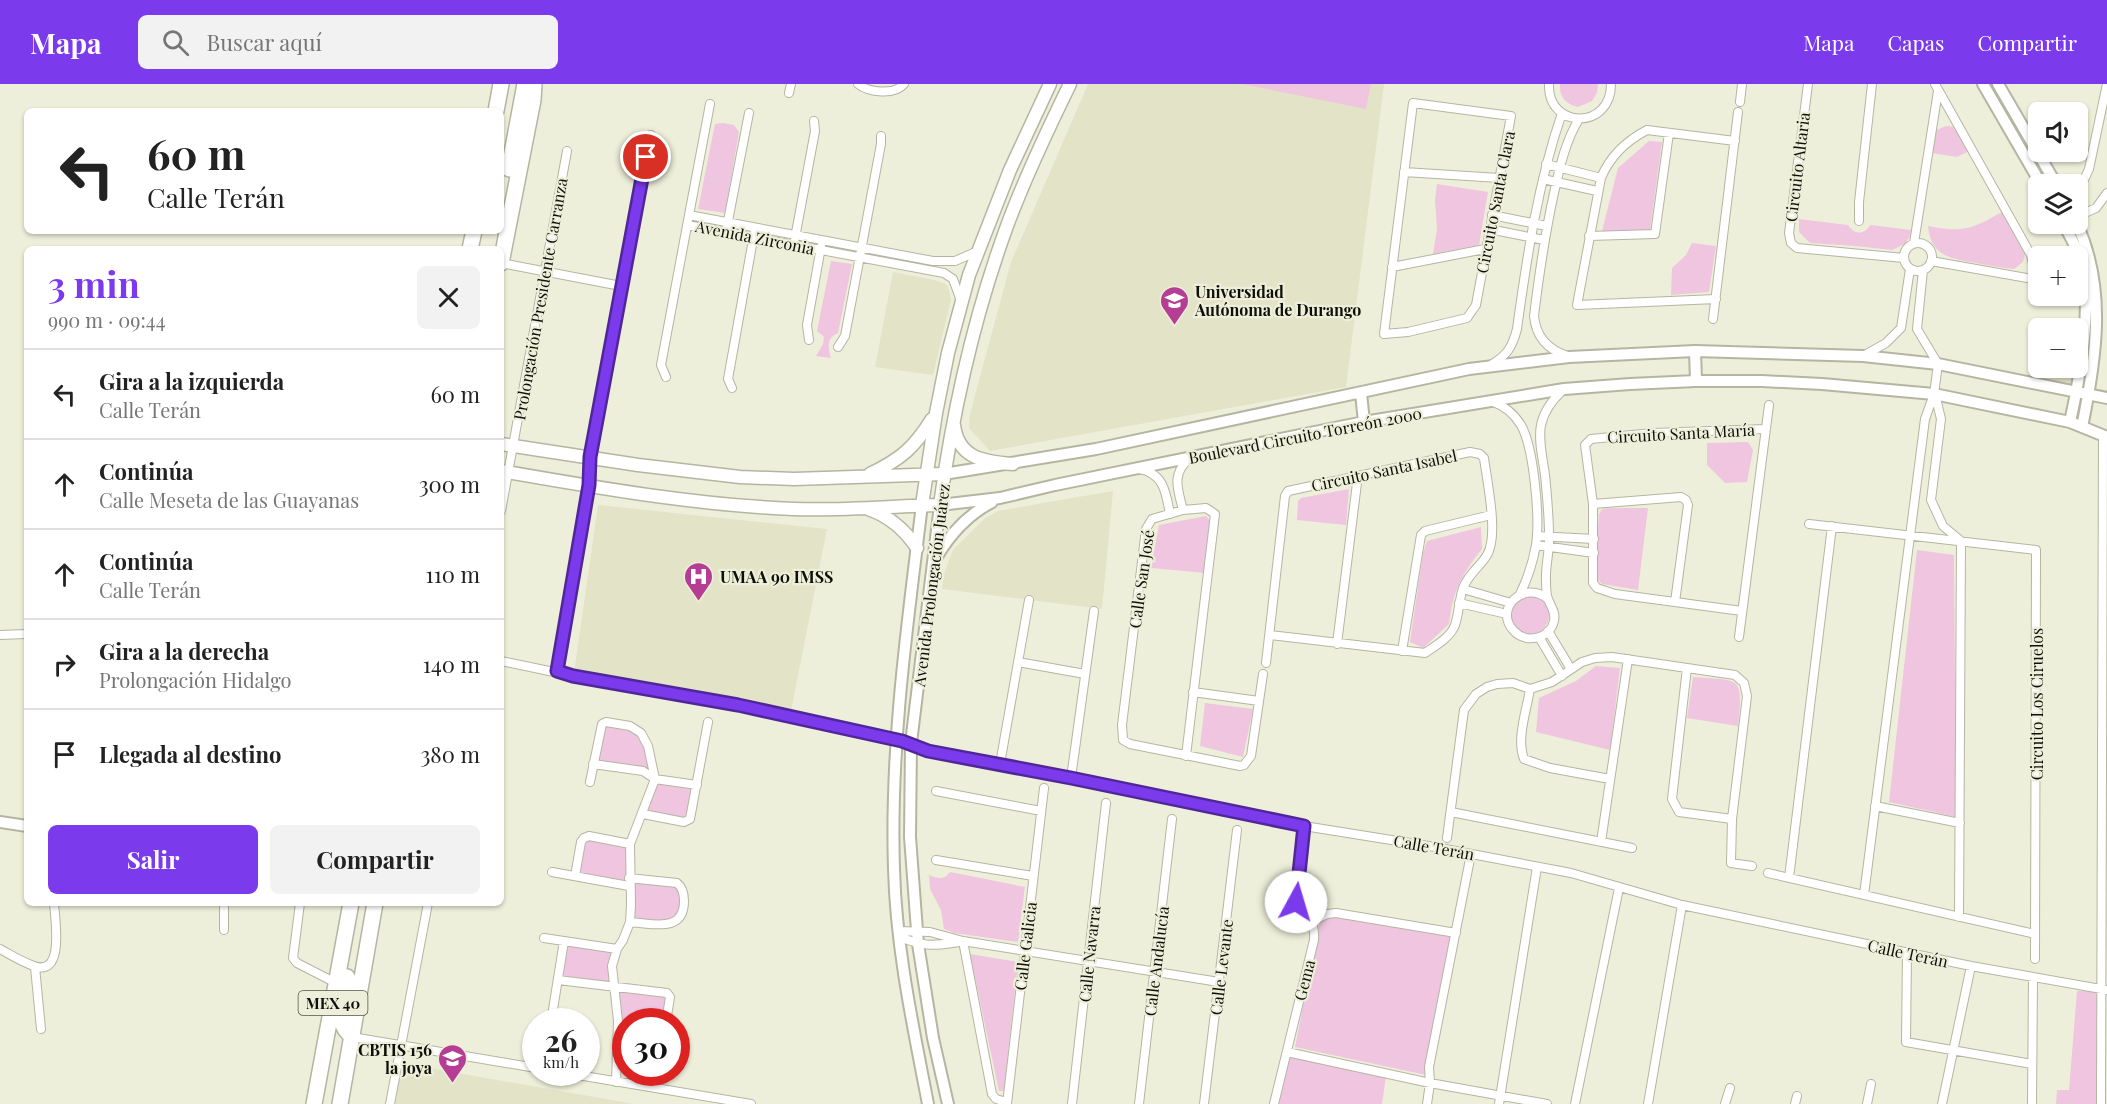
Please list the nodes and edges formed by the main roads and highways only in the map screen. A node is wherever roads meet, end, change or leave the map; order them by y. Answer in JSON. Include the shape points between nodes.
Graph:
{"nodes":[{"id":1,"x":501,"y":84,"type":"edge"},
{"id":2,"x":525,"y":84,"type":"edge"},
{"id":3,"x":534,"y":84,"type":"edge"},
{"id":4,"x":1050,"y":84,"type":"edge"},
{"id":5,"x":1070,"y":84,"type":"edge"},
{"id":6,"x":1983,"y":84,"type":"edge"},
{"id":7,"x":1998,"y":84,"type":"edge"},
{"id":8,"x":497,"y":108,"type":"edge"},
{"id":9,"x":2035,"y":174,"type":"edge"},
{"id":10,"x":2050,"y":174,"type":"edge"},
{"id":11,"x":504,"y":197,"type":"edge"},
{"id":12,"x":2068,"y":234,"type":"edge"},
{"id":13,"x":2081,"y":234,"type":"edge"},
{"id":14,"x":504,"y":248,"type":"edge"},
{"id":15,"x":1695,"y":351,"type":"junction"},
{"id":16,"x":1696,"y":381,"type":"junction"},
{"id":17,"x":2076,"y":391,"type":"junction"},
{"id":18,"x":1360,"y":393,"type":"junction"},
{"id":19,"x":2089,"y":393,"type":"junction"},
{"id":20,"x":2107,"y":398,"type":"edge"},
{"id":21,"x":936,"y":413,"type":"junction"},
{"id":22,"x":954,"y":417,"type":"junction"},
{"id":23,"x":1364,"y":422,"type":"junction"},
{"id":24,"x":2070,"y":422,"type":"junction"},
{"id":25,"x":2082,"y":427,"type":"junction"},
{"id":26,"x":2105,"y":436,"type":"edge"},
{"id":27,"x":507,"y":445,"type":"edge"},
{"id":28,"x":1013,"y":464,"type":"junction"},
{"id":29,"x":505,"y":471,"type":"edge"},
{"id":30,"x":944,"y":474,"type":"junction"},
{"id":31,"x":927,"y":476,"type":"junction"},
{"id":32,"x":866,"y":477,"type":"junction"},
{"id":33,"x":1000,"y":498,"type":"junction"},
{"id":34,"x":922,"y":505,"type":"junction"},
{"id":35,"x":940,"y":505,"type":"junction"},
{"id":36,"x":861,"y":507,"type":"junction"},
{"id":37,"x":916,"y":549,"type":"junction"},
{"id":38,"x":934,"y":561,"type":"junction"},
{"id":39,"x":0,"y":822,"type":"edge"},
{"id":40,"x":24,"y":826,"type":"edge"},
{"id":41,"x":350,"y":906,"type":"edge"},
{"id":42,"x":358,"y":906,"type":"edge"},
{"id":43,"x":374,"y":906,"type":"edge"},
{"id":44,"x":352,"y":1037,"type":"junction"},
{"id":45,"x":314,"y":1104,"type":"edge"},
{"id":46,"x":340,"y":1104,"type":"edge"},
{"id":47,"x":928,"y":1104,"type":"edge"},
{"id":48,"x":948,"y":1104,"type":"edge"}],
"edges":[{"from":1,"to":8,"type":"highway"},
{"from":2,"to":11,"type":"highway"},
{"from":3,"to":14,"type":"highway"},
{"from":4,"to":21,"type":"main road","name":"Avenida Prolongación Juárez","via":[[978,251],[961,303]]},
{"from":5,"to":22,"type":"main road","name":"Avenida Prolongación Juárez","via":[[1007,226],[966,362]]},
{"from":6,"to":9,"type":"main road"},
{"from":7,"to":10,"type":"main road"},
{"from":12,"to":17,"type":"main road","via":[[2085,284]]},
{"from":13,"to":19,"type":"main road","via":[[2089,255],[2097,302]]},
{"from":15,"to":16,"type":"main road"},
{"from":15,"to":17,"type":"main road","name":"Boulevard Circuito Torreón 2000","via":[[1863,356],[1938,364]]},
{"from":15,"to":18,"type":"main road","name":"Boulevard Circuito Torreón 2000","via":[[1569,357],[1490,366]]},
{"from":16,"to":23,"type":"main road","name":"Boulevard Circuito Torreón 2000","via":[[1564,389]]},
{"from":16,"to":24,"type":"main road","name":"Boulevard Circuito Torreón 2000","via":[[1822,384],[1934,394]]},
{"from":17,"to":19,"type":"main road","name":"Boulevard Circuito Torreón 2000"},
{"from":17,"to":24,"type":"main road"},
{"from":18,"to":23,"type":"main road"},
{"from":18,"to":28,"type":"main road","name":"Boulevard Circuito Torreón 2000"},
{"from":19,"to":20,"type":"main road","name":"Boulevard Circuito Torreón 2000"},
{"from":19,"to":25,"type":"main road"},
{"from":21,"to":31,"type":"main road","name":"Avenida Prolongación Juárez"},
{"from":21,"to":32,"type":"main road","via":[[907,453]]},
{"from":22,"to":28,"type":"main road","via":[[957,438],[972,456],[987,462]]},
{"from":22,"to":30,"type":"main road","name":"Avenida Prolongación Juárez"},
{"from":23,"to":33,"type":"main road","name":"Boulevard Circuito Torreón 2000"},
{"from":24,"to":25,"type":"main road","name":"Boulevard Circuito Torreón 2000"},
{"from":25,"to":26,"type":"main road","name":"Boulevard Circuito Torreón 2000"},
{"from":27,"to":32,"type":"main road","name":"Boulevard Circuito Torreón 2000","via":[[740,477]]},
{"from":28,"to":30,"type":"main road","name":"Boulevard Circuito Torreón 2000"},
{"from":29,"to":36,"type":"main road","name":"Boulevard Circuito Torreón 2000","via":[[735,505],[824,510]]},
{"from":30,"to":31,"type":"main road","name":"Boulevard Circuito Torreón 2000"},
{"from":30,"to":35,"type":"main road","name":"Avenida Prolongación Juárez"},
{"from":31,"to":32,"type":"main road","name":"Boulevard Circuito Torreón 2000"},
{"from":31,"to":34,"type":"main road","name":"Avenida Prolongación Juárez"},
{"from":33,"to":35,"type":"main road","name":"Boulevard Circuito Torreón 2000"},
{"from":33,"to":38,"type":"main road","via":[[961,523]]},
{"from":34,"to":35,"type":"main road","name":"Boulevard Circuito Torreón 2000"},
{"from":34,"to":36,"type":"main road","name":"Boulevard Circuito Torreón 2000"},
{"from":34,"to":37,"type":"main road","name":"Avenida Prolongación Juárez"},
{"from":35,"to":38,"type":"main road","name":"Avenida Prolongación Juárez"},
{"from":36,"to":37,"type":"main road","via":[[881,514],[908,535]]},
{"from":37,"to":47,"type":"main road","name":"Avenida Prolongación Juárez","via":[[896,740],[894,848],[899,934]]},
{"from":38,"to":48,"type":"main road","name":"Avenida Prolongación Juárez","via":[[911,743],[910,837],[916,930]]},
{"from":39,"to":40,"type":"main road"},
{"from":41,"to":45,"type":"highway","number":"MEX 40"},
{"from":42,"to":44,"type":"highway","via":[[341,1021]]},
{"from":43,"to":44,"type":"highway","number":"MEX 40"},
{"from":44,"to":46,"type":"highway","number":"MEX 40"}]}
